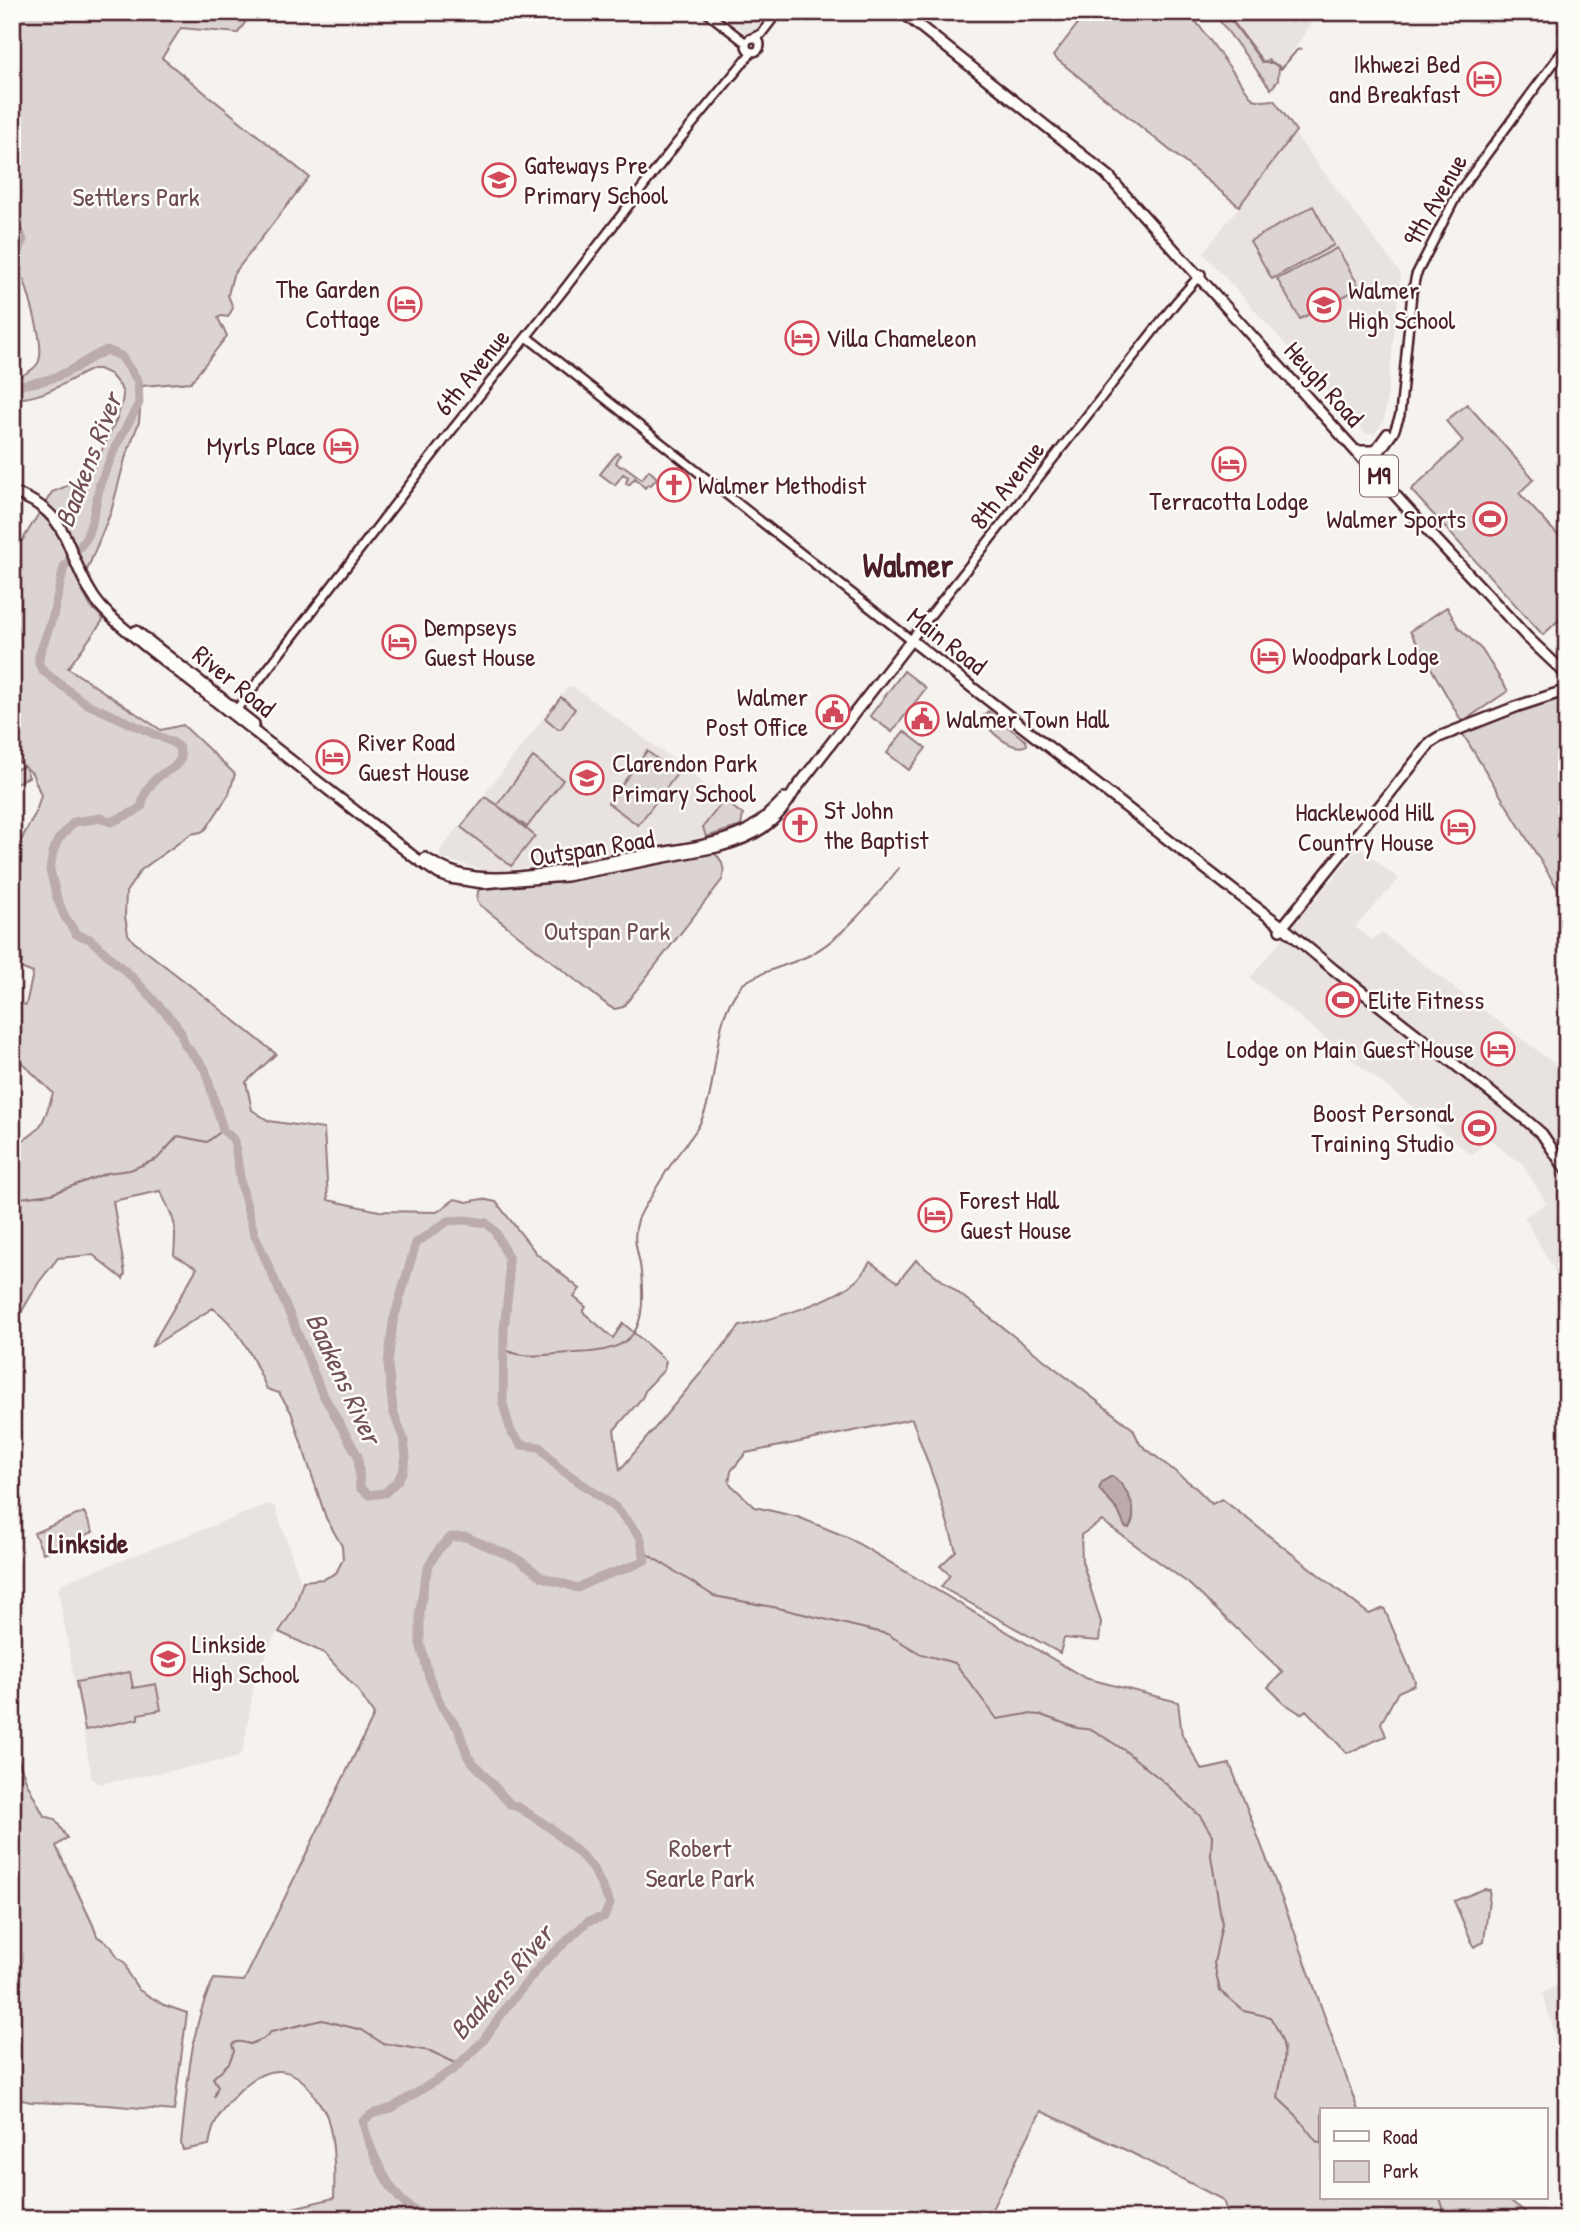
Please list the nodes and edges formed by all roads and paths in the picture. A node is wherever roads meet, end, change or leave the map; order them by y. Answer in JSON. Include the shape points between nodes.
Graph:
{"nodes":[{"id":1,"x":706,"y":12,"type":"edge"},
{"id":2,"x":715,"y":12,"type":"edge"},
{"id":3,"x":778,"y":12,"type":"edge"},
{"id":4,"x":902,"y":12,"type":"edge"},
{"id":5,"x":752,"y":44,"type":"junction"},
{"id":6,"x":1567,"y":45,"type":"edge"},
{"id":7,"x":1200,"y":275,"type":"junction"},
{"id":8,"x":527,"y":337,"type":"junction"},
{"id":9,"x":1402,"y":401,"type":"junction"},
{"id":10,"x":1375,"y":450,"type":"junction"},
{"id":11,"x":1356,"y":451,"type":"junction"},
{"id":12,"x":1368,"y":464,"type":"junction"},
{"id":13,"x":12,"y":486,"type":"edge"},
{"id":14,"x":12,"y":492,"type":"edge"},
{"id":15,"x":48,"y":507,"type":"junction"},
{"id":16,"x":1527,"y":636,"type":"junction"},
{"id":17,"x":911,"y":640,"type":"junction"},
{"id":18,"x":1567,"y":675,"type":"edge"},
{"id":19,"x":1567,"y":681,"type":"edge"},
{"id":20,"x":1567,"y":690,"type":"edge"},
{"id":21,"x":235,"y":712,"type":"junction"},
{"id":22,"x":765,"y":822,"type":"joint"},
{"id":23,"x":424,"y":861,"type":"joint"},
{"id":24,"x":1282,"y":928,"type":"junction"},
{"id":25,"x":1567,"y":1171,"type":"edge"}],
"edges":[{"from":1,"to":5,"type":"street"},
{"from":2,"to":5,"type":"street"},
{"from":3,"to":5,"type":"street","name":"6th Avenue"},
{"from":4,"to":7,"type":"main road","name":"Heugh Road","number":"M9","via":[[1107,175]]},
{"from":5,"to":8,"type":"street","name":"6th Avenue"},
{"from":6,"to":9,"type":"street","name":"9th Avenue","via":[[1458,193],[1416,275]]},
{"from":7,"to":11,"type":"main road","name":"Heugh Road","number":"M9"},
{"from":7,"to":17,"type":"street","name":"8th Avenue"},
{"from":8,"to":17,"type":"street","name":"Main Road"},
{"from":8,"to":21,"type":"street","name":"6th Avenue"},
{"from":9,"to":10,"type":"street","name":"9th Avenue"},
{"from":9,"to":12,"type":"street","name":"9th Avenue","via":[[1394,432]]},
{"from":10,"to":11,"type":"main road"},
{"from":10,"to":12,"type":"street","name":"9th Avenue"},
{"from":11,"to":12,"type":"main road","name":"Heugh Road","number":"M9"},
{"from":12,"to":16,"type":"main road","name":"Heugh Road","number":"M9"},
{"from":13,"to":15,"type":"main road","via":[[33,494]]},
{"from":14,"to":15,"type":"main road"},
{"from":15,"to":21,"type":"main road","name":"River Road","via":[[94,598],[107,613]]},
{"from":16,"to":18,"type":"main road","name":"Heugh Road","number":"M9"},
{"from":16,"to":19,"type":"main road","name":"Heugh Road","number":"M9"},
{"from":17,"to":22,"type":"main road","name":"8th Avenue","via":[[787,803]]},
{"from":17,"to":24,"type":"main road","name":"Main Road"},
{"from":20,"to":24,"type":"main road","via":[[1431,742]]},
{"from":21,"to":23,"type":"main road","name":"River Road"},
{"from":22,"to":23,"type":"main road","name":"Outspan Road","via":[[739,841],[706,850],[522,882],[461,881],[439,874]]},
{"from":24,"to":25,"type":"main road","name":"Main Road","via":[[1532,1125]]}]}
